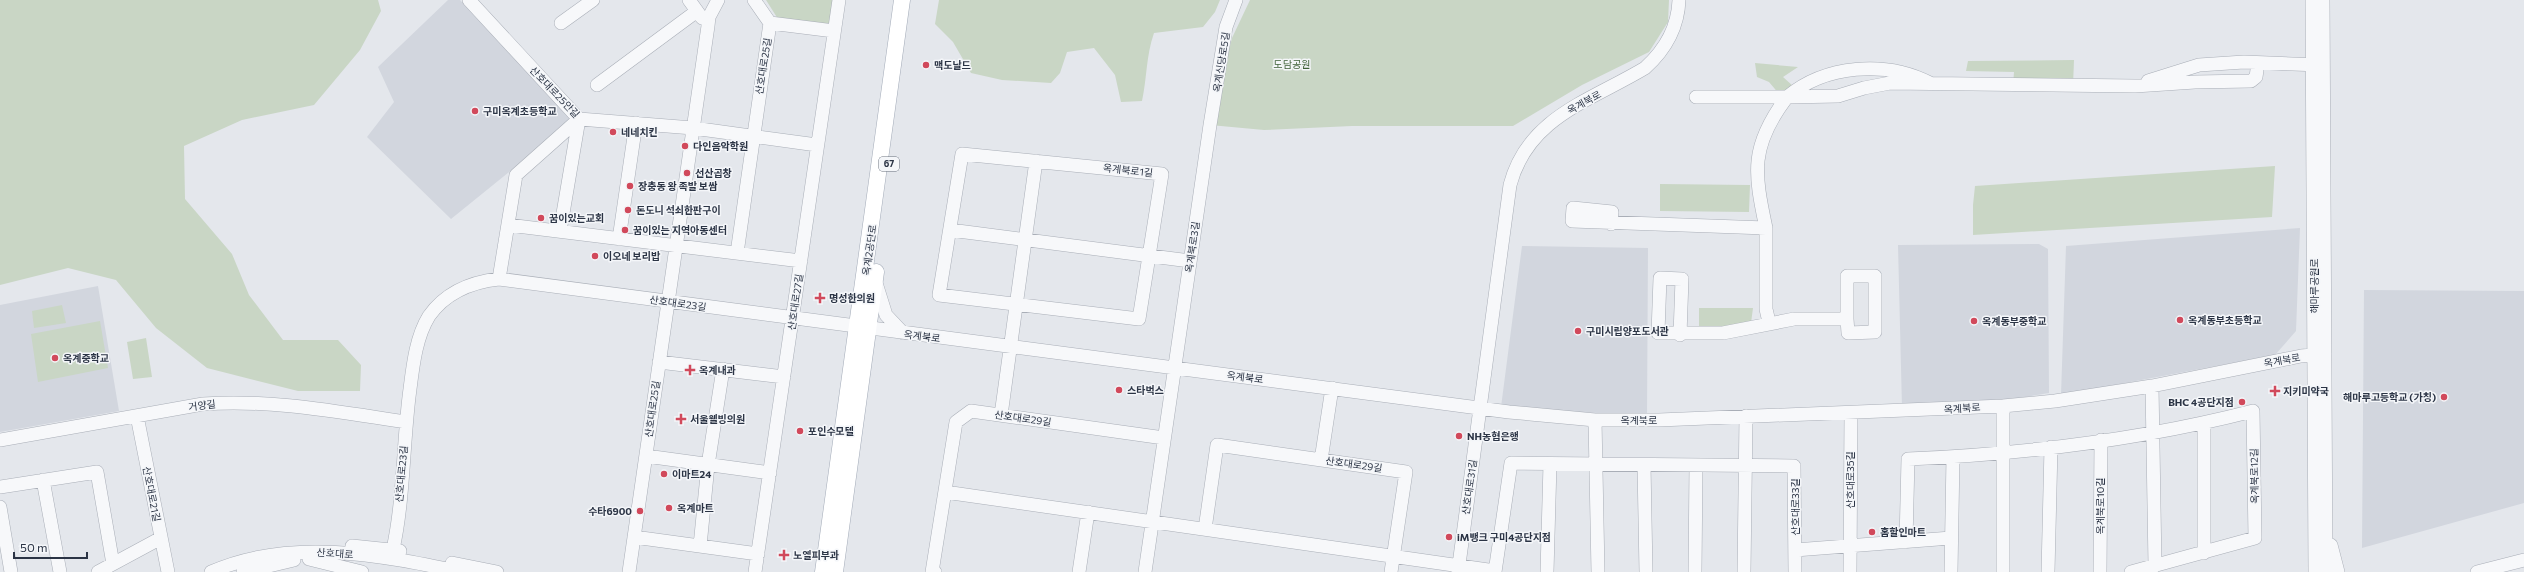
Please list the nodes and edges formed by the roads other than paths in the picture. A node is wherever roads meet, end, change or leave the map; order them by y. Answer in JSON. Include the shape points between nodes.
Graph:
{"nodes":[{"id":1,"x":469,"y":0,"type":"edge"},
{"id":2,"x":593,"y":0,"type":"edge"},
{"id":3,"x":689,"y":0,"type":"edge"},
{"id":4,"x":718,"y":0,"type":"edge"},
{"id":5,"x":754,"y":0,"type":"edge"},
{"id":6,"x":839,"y":0,"type":"edge"},
{"id":7,"x":902,"y":0,"type":"edge"},
{"id":8,"x":911,"y":0,"type":"edge"},
{"id":9,"x":1236,"y":0,"type":"edge"},
{"id":10,"x":1679,"y":0,"type":"edge"},
{"id":11,"x":2312,"y":0,"type":"edge"},
{"id":12,"x":2323,"y":0,"type":"edge"},
{"id":13,"x":697,"y":11,"type":"junction"},
{"id":14,"x":560,"y":23,"type":"dead end"},
{"id":15,"x":770,"y":23,"type":"junction"},
{"id":16,"x":708,"y":26,"type":"junction"},
{"id":17,"x":834,"y":31,"type":"junction"},
{"id":18,"x":2318,"y":65,"type":"junction"},
{"id":19,"x":1933,"y":84,"type":"junction"},
{"id":20,"x":597,"y":85,"type":"dead end"},
{"id":21,"x":2135,"y":86,"type":"junction"},
{"id":22,"x":1696,"y":97,"type":"dead end"},
{"id":23,"x":1787,"y":97,"type":"junction"},
{"id":24,"x":579,"y":119,"type":"junction"},
{"id":25,"x":636,"y":123,"type":"junction"},
{"id":26,"x":1210,"y":125,"type":"joint"},
{"id":27,"x":693,"y":128,"type":"junction"},
{"id":28,"x":753,"y":136,"type":"junction"},
{"id":29,"x":817,"y":145,"type":"junction"},
{"id":30,"x":1036,"y":161,"type":"junction"},
{"id":31,"x":1611,"y":224,"type":"dead end"},
{"id":32,"x":508,"y":225,"type":"junction"},
{"id":33,"x":1766,"y":228,"type":"junction"},
{"id":34,"x":950,"y":230,"type":"junction"},
{"id":35,"x":560,"y":231,"type":"junction"},
{"id":36,"x":619,"y":239,"type":"junction"},
{"id":37,"x":1025,"y":239,"type":"junction"},
{"id":38,"x":676,"y":246,"type":"junction"},
{"id":39,"x":737,"y":253,"type":"junction"},
{"id":40,"x":1149,"y":255,"type":"junction"},
{"id":41,"x":801,"y":261,"type":"junction"},
{"id":42,"x":1190,"y":261,"type":"junction"},
{"id":43,"x":499,"y":279,"type":"junction"},
{"id":44,"x":875,"y":280,"type":"junction"},
{"id":45,"x":668,"y":302,"type":"junction"},
{"id":46,"x":1016,"y":304,"type":"junction"},
{"id":47,"x":792,"y":318,"type":"junction"},
{"id":48,"x":1848,"y":319,"type":"junction"},
{"id":49,"x":1770,"y":322,"type":"junction"},
{"id":50,"x":864,"y":328,"type":"junction"},
{"id":51,"x":903,"y":333,"type":"junction"},
{"id":52,"x":1680,"y":335,"type":"dead end"},
{"id":53,"x":1010,"y":347,"type":"junction"},
{"id":54,"x":2320,"y":354,"type":"junction"},
{"id":55,"x":659,"y":362,"type":"junction"},
{"id":56,"x":1174,"y":368,"type":"junction"},
{"id":57,"x":723,"y":369,"type":"junction"},
{"id":58,"x":784,"y":376,"type":"junction"},
{"id":59,"x":2152,"y":386,"type":"junction"},
{"id":60,"x":1332,"y":388,"type":"junction"},
{"id":61,"x":2003,"y":406,"type":"junction"},
{"id":62,"x":1480,"y":408,"type":"junction"},
{"id":63,"x":1851,"y":414,"type":"junction"},
{"id":64,"x":1001,"y":415,"type":"junction"},
{"id":65,"x":137,"y":416,"type":"junction"},
{"id":66,"x":1746,"y":416,"type":"junction"},
{"id":67,"x":1595,"y":420,"type":"junction"},
{"id":68,"x":406,"y":422,"type":"junction"},
{"id":69,"x":2204,"y":423,"type":"junction"},
{"id":70,"x":2152,"y":434,"type":"junction"},
{"id":71,"x":1164,"y":438,"type":"junction"},
{"id":72,"x":0,"y":440,"type":"edge"},
{"id":73,"x":2101,"y":440,"type":"junction"},
{"id":74,"x":2050,"y":447,"type":"junction"},
{"id":75,"x":2004,"y":454,"type":"junction"},
{"id":76,"x":646,"y":456,"type":"junction"},
{"id":77,"x":1952,"y":457,"type":"junction"},
{"id":78,"x":1321,"y":460,"type":"junction"},
{"id":79,"x":1550,"y":464,"type":"junction"},
{"id":80,"x":1597,"y":464,"type":"junction"},
{"id":81,"x":708,"y":465,"type":"junction"},
{"id":82,"x":1644,"y":465,"type":"junction"},
{"id":83,"x":1696,"y":465,"type":"junction"},
{"id":84,"x":1745,"y":466,"type":"junction"},
{"id":85,"x":770,"y":474,"type":"junction"},
{"id":86,"x":43,"y":480,"type":"junction"},
{"id":87,"x":0,"y":487,"type":"edge"},
{"id":88,"x":945,"y":492,"type":"junction"},
{"id":89,"x":2326,"y":500,"type":"junction"},
{"id":90,"x":0,"y":507,"type":"edge"},
{"id":91,"x":1088,"y":512,"type":"junction"},
{"id":92,"x":1152,"y":522,"type":"junction"},
{"id":93,"x":1205,"y":529,"type":"junction"},
{"id":94,"x":161,"y":538,"type":"junction"},
{"id":95,"x":634,"y":538,"type":"junction"},
{"id":96,"x":1951,"y":538,"type":"junction"},
{"id":97,"x":1906,"y":542,"type":"junction"},
{"id":98,"x":700,"y":546,"type":"junction"},
{"id":99,"x":1850,"y":546,"type":"junction"},
{"id":100,"x":392,"y":549,"type":"junction"},
{"id":101,"x":1795,"y":550,"type":"junction"},
{"id":102,"x":298,"y":552,"type":"junction"},
{"id":103,"x":2204,"y":553,"type":"junction"},
{"id":104,"x":758,"y":554,"type":"junction"},
{"id":105,"x":1394,"y":557,"type":"junction"},
{"id":106,"x":309,"y":559,"type":"junction"},
{"id":107,"x":2524,"y":560,"type":"edge"},
{"id":108,"x":113,"y":564,"type":"junction"},
{"id":109,"x":2155,"y":566,"type":"junction"},
{"id":110,"x":1458,"y":569,"type":"edge"},
{"id":111,"x":2524,"y":569,"type":"edge"},
{"id":112,"x":11,"y":572,"type":"edge"},
{"id":113,"x":60,"y":572,"type":"edge"},
{"id":114,"x":98,"y":572,"type":"edge"},
{"id":115,"x":168,"y":572,"type":"edge"},
{"id":116,"x":211,"y":572,"type":"edge"},
{"id":117,"x":243,"y":572,"type":"edge"},
{"id":118,"x":362,"y":572,"type":"edge"},
{"id":119,"x":423,"y":572,"type":"edge"},
{"id":120,"x":462,"y":572,"type":"edge"},
{"id":121,"x":497,"y":572,"type":"edge"},
{"id":122,"x":629,"y":572,"type":"edge"},
{"id":123,"x":755,"y":572,"type":"edge"},
{"id":124,"x":823,"y":572,"type":"edge"},
{"id":125,"x":835,"y":572,"type":"edge"},
{"id":126,"x":935,"y":572,"type":"edge"},
{"id":127,"x":1079,"y":572,"type":"edge"},
{"id":128,"x":1145,"y":572,"type":"edge"},
{"id":129,"x":1392,"y":572,"type":"edge"},
{"id":130,"x":1495,"y":572,"type":"edge"},
{"id":131,"x":1547,"y":572,"type":"edge"},
{"id":132,"x":1598,"y":572,"type":"edge"},
{"id":133,"x":1646,"y":572,"type":"edge"},
{"id":134,"x":1695,"y":572,"type":"edge"},
{"id":135,"x":1744,"y":572,"type":"edge"},
{"id":136,"x":1795,"y":572,"type":"edge"},
{"id":137,"x":1850,"y":572,"type":"edge"},
{"id":138,"x":1951,"y":572,"type":"edge"},
{"id":139,"x":2003,"y":572,"type":"edge"},
{"id":140,"x":2048,"y":572,"type":"edge"},
{"id":141,"x":2100,"y":572,"type":"edge"},
{"id":142,"x":2131,"y":572,"type":"edge"},
{"id":143,"x":2315,"y":572,"type":"edge"},
{"id":144,"x":2326,"y":572,"type":"edge"},
{"id":145,"x":2338,"y":572,"type":"edge"},
{"id":146,"x":2477,"y":572,"type":"edge"},
{"id":147,"x":2511,"y":572,"type":"edge"}],
"edges":[{"from":1,"to":24,"type":"street","name":"산호대로25안길"},
{"from":2,"to":14,"type":"street"},
{"from":3,"to":13,"type":"street"},
{"from":4,"to":16,"type":"street","name":"산호대로25길","via":[[709,17]]},
{"from":5,"to":15,"type":"street"},
{"from":6,"to":17,"type":"street","name":"산호대로27길"},
{"from":7,"to":50,"type":"main road","name":"옥계2공단로","number":"67"},
{"from":8,"to":44,"type":"main road","name":"옥계2공단로","number":"67"},
{"from":9,"to":26,"type":"street","name":"옥계신당로5길","via":[[1226,27]]},
{"from":10,"to":62,"type":"street","name":"옥계북로","via":[[1672,33],[1655,59],[1623,81],[1555,119],[1537,134],[1521,155],[1510,185]]},
{"from":11,"to":18,"type":"street","name":"해마루공원로"},
{"from":12,"to":18,"type":"street","name":"해마루공원로"},
{"from":13,"to":16,"type":"street"},
{"from":13,"to":20,"type":"street"},
{"from":15,"to":17,"type":"street"},
{"from":15,"to":28,"type":"street","name":"산호대로25길"},
{"from":16,"to":27,"type":"street","name":"산호대로25길"},
{"from":17,"to":29,"type":"street","name":"산호대로27길"},
{"from":18,"to":21,"type":"street","via":[[2244,62],[2199,65],[2176,70]]},
{"from":18,"to":21,"type":"street","via":[[2257,70],[2253,81],[2228,76],[2195,76]]},
{"from":18,"to":54,"type":"street","name":"해마루공원로"},
{"from":19,"to":21,"type":"street"},
{"from":19,"to":23,"type":"street","via":[[1890,83],[1838,96]]},
{"from":19,"to":23,"type":"street","via":[[1898,70],[1848,70],[1816,78]]},
{"from":22,"to":23,"type":"street"},
{"from":23,"to":33,"type":"street","via":[[1768,127],[1756,163],[1756,178]]},
{"from":24,"to":25,"type":"street","name":"산호대로25안길"},
{"from":24,"to":32,"type":"street","via":[[516,175]]},
{"from":24,"to":35,"type":"street"},
{"from":25,"to":27,"type":"street","name":"산호대로25안길"},
{"from":25,"to":36,"type":"street"},
{"from":26,"to":42,"type":"street","name":"옥계북로3길"},
{"from":27,"to":28,"type":"street"},
{"from":27,"to":38,"type":"street","name":"산호대로25길"},
{"from":28,"to":29,"type":"street"},
{"from":28,"to":39,"type":"street","name":"산호대로25길"},
{"from":29,"to":41,"type":"street","name":"산호대로27길"},
{"from":30,"to":34,"type":"street","name":"옥계북로1길","via":[[962,154]]},
{"from":30,"to":37,"type":"street"},
{"from":30,"to":40,"type":"street","name":"옥계북로1길","via":[[1162,174]]},
{"from":31,"to":33,"type":"street"},
{"from":32,"to":35,"type":"street"},
{"from":32,"to":43,"type":"street"},
{"from":33,"to":49,"type":"street","via":[[1766,309]]},
{"from":34,"to":37,"type":"street"},
{"from":34,"to":46,"type":"street","name":"옥계북로1길","via":[[939,295]]},
{"from":35,"to":36,"type":"street"},
{"from":36,"to":38,"type":"street"},
{"from":37,"to":40,"type":"street"},
{"from":37,"to":46,"type":"street"},
{"from":38,"to":39,"type":"street"},
{"from":38,"to":45,"type":"street","name":"산호대로25길"},
{"from":39,"to":41,"type":"street"},
{"from":40,"to":42,"type":"street"},
{"from":40,"to":46,"type":"street","name":"옥계북로1길","via":[[1139,319]]},
{"from":41,"to":47,"type":"street","name":"산호대로27길"},
{"from":42,"to":56,"type":"street","name":"옥계북로3길"},
{"from":43,"to":45,"type":"street","name":"산호대로23길"},
{"from":43,"to":68,"type":"street","name":"산호대로23길","via":[[480,281],[464,287],[439,305],[429,316],[417,347]]},
{"from":44,"to":50,"type":"main road","name":"옥계2공단로","number":"67"},
{"from":44,"to":51,"type":"street","via":[[886,315]]},
{"from":45,"to":47,"type":"street","name":"산호대로23길"},
{"from":45,"to":55,"type":"street","name":"산호대로25길"},
{"from":46,"to":53,"type":"street"},
{"from":47,"to":50,"type":"street","name":"산호대로23길"},
{"from":47,"to":58,"type":"street","name":"산호대로27길"},
{"from":48,"to":48,"type":"street","via":[[1847,276],[1875,276],[1875,332],[1848,333]]},
{"from":48,"to":49,"type":"street","via":[[1794,319]]},
{"from":49,"to":52,"type":"street","via":[[1723,333]]},
{"from":50,"to":51,"type":"street","name":"옥계북로"},
{"from":50,"to":124,"type":"main road","name":"옥계2공단로","number":"67"},
{"from":50,"to":125,"type":"main road","name":"옥계2공단로","number":"67"},
{"from":51,"to":53,"type":"street","name":"옥계북로"},
{"from":53,"to":56,"type":"street","name":"옥계북로"},
{"from":53,"to":64,"type":"street"},
{"from":54,"to":59,"type":"street","name":"옥계북로","via":[[2224,370]]},
{"from":54,"to":89,"type":"street","name":"해마루공원로"},
{"from":54,"to":143,"type":"street","name":"해마루공원로"},
{"from":55,"to":57,"type":"street"},
{"from":55,"to":76,"type":"street","name":"산호대로25길"},
{"from":56,"to":60,"type":"street","name":"옥계북로"},
{"from":56,"to":71,"type":"street"},
{"from":57,"to":58,"type":"street"},
{"from":57,"to":81,"type":"street"},
{"from":58,"to":85,"type":"street","name":"산호대로27길"},
{"from":59,"to":61,"type":"street","name":"옥계북로"},
{"from":59,"to":70,"type":"street"},
{"from":60,"to":62,"type":"street","name":"옥계북로"},
{"from":60,"to":78,"type":"street"},
{"from":61,"to":63,"type":"street","name":"옥계북로"},
{"from":61,"to":75,"type":"street"},
{"from":62,"to":67,"type":"street","name":"옥계북로"},
{"from":62,"to":110,"type":"street","name":"산호대로31길"},
{"from":63,"to":66,"type":"street","name":"옥계북로"},
{"from":63,"to":99,"type":"street","name":"산호대로35길"},
{"from":64,"to":71,"type":"street","name":"산호대로29길"},
{"from":64,"to":88,"type":"street","name":"산호대로29길","via":[[971,411],[956,422]]},
{"from":65,"to":68,"type":"street","name":"거양길","via":[[202,404],[237,402],[286,404]]},
{"from":65,"to":72,"type":"street","name":"거양길"},
{"from":65,"to":94,"type":"street","name":"산호대로21길"},
{"from":66,"to":67,"type":"street","name":"옥계북로"},
{"from":66,"to":84,"type":"street"},
{"from":67,"to":80,"type":"street"},
{"from":68,"to":100,"type":"street","name":"산호대로23길"},
{"from":69,"to":70,"type":"street","name":"옥계북로12길"},
{"from":69,"to":103,"type":"street"},
{"from":69,"to":103,"type":"street","name":"옥계북로12길","via":[[2252,411],[2255,538]]},
{"from":70,"to":73,"type":"street"},
{"from":70,"to":109,"type":"street"},
{"from":71,"to":92,"type":"street"},
{"from":73,"to":74,"type":"street"},
{"from":73,"to":141,"type":"street","name":"옥계북로10길"},
{"from":74,"to":75,"type":"street"},
{"from":74,"to":140,"type":"street"},
{"from":75,"to":77,"type":"street"},
{"from":75,"to":139,"type":"street"},
{"from":76,"to":81,"type":"street"},
{"from":76,"to":95,"type":"street","name":"산호대로25길"},
{"from":77,"to":96,"type":"street"},
{"from":77,"to":97,"type":"street","via":[[1908,459]]},
{"from":78,"to":93,"type":"street","name":"산호대로29길","via":[[1217,445]]},
{"from":78,"to":105,"type":"street","name":"산호대로29길","via":[[1406,472]]},
{"from":79,"to":80,"type":"street","name":"산호대로33길"},
{"from":79,"to":130,"type":"street","name":"산호대로33길","via":[[1512,463]]},
{"from":79,"to":131,"type":"street"},
{"from":80,"to":82,"type":"street","name":"산호대로33길"},
{"from":80,"to":132,"type":"street"},
{"from":81,"to":85,"type":"street"},
{"from":81,"to":98,"type":"street"},
{"from":82,"to":83,"type":"street","name":"산호대로33길"},
{"from":82,"to":133,"type":"street"},
{"from":83,"to":84,"type":"street","name":"산호대로33길"},
{"from":83,"to":134,"type":"street"},
{"from":84,"to":101,"type":"street","name":"산호대로33길","via":[[1794,466]]},
{"from":84,"to":135,"type":"street"},
{"from":85,"to":104,"type":"street","name":"산호대로27길"},
{"from":86,"to":87,"type":"street"},
{"from":86,"to":108,"type":"street","via":[[97,472]]},
{"from":86,"to":113,"type":"street"},
{"from":88,"to":91,"type":"street"},
{"from":88,"to":126,"type":"street","name":"산호대로29길","via":[[932,572]]},
{"from":89,"to":144,"type":"street","name":"해마루공원로"},
{"from":89,"to":145,"type":"street","via":[[2331,546]]},
{"from":90,"to":112,"type":"street"},
{"from":91,"to":92,"type":"street"},
{"from":91,"to":127,"type":"street"},
{"from":92,"to":93,"type":"street"},
{"from":92,"to":128,"type":"street"},
{"from":93,"to":105,"type":"street"},
{"from":94,"to":108,"type":"street"},
{"from":94,"to":115,"type":"street","name":"산호대로21길"},
{"from":95,"to":98,"type":"street"},
{"from":95,"to":122,"type":"street","name":"산호대로25길"},
{"from":96,"to":97,"type":"street"},
{"from":96,"to":138,"type":"street"},
{"from":97,"to":99,"type":"street"},
{"from":98,"to":104,"type":"street"},
{"from":99,"to":101,"type":"street","name":"산호대로33길"},
{"from":99,"to":137,"type":"street","name":"산호대로35길"},
{"from":100,"to":102,"type":"street","via":[[334,546]]},
{"from":100,"to":121,"type":"street"},
{"from":101,"to":136,"type":"street","name":"산호대로33길"},
{"from":102,"to":116,"type":"street","name":"산호대로","via":[[267,555]]},
{"from":102,"to":120,"type":"street","name":"산호대로","via":[[370,556]]},
{"from":103,"to":109,"type":"street","name":"옥계북로12길"},
{"from":104,"to":123,"type":"street","name":"산호대로27길"},
{"from":105,"to":110,"type":"street"},
{"from":105,"to":129,"type":"street","name":"산호대로29길"},
{"from":106,"to":117,"type":"street","name":"산호대로","via":[[282,562]]},
{"from":106,"to":118,"type":"street"},
{"from":106,"to":119,"type":"street","name":"산호대로","via":[[365,562]]},
{"from":107,"to":146,"type":"street"},
{"from":108,"to":114,"type":"street"},
{"from":109,"to":142,"type":"street","name":"옥계북로12길"},
{"from":110,"to":130,"type":"street"},
{"from":111,"to":147,"type":"street"}]}
